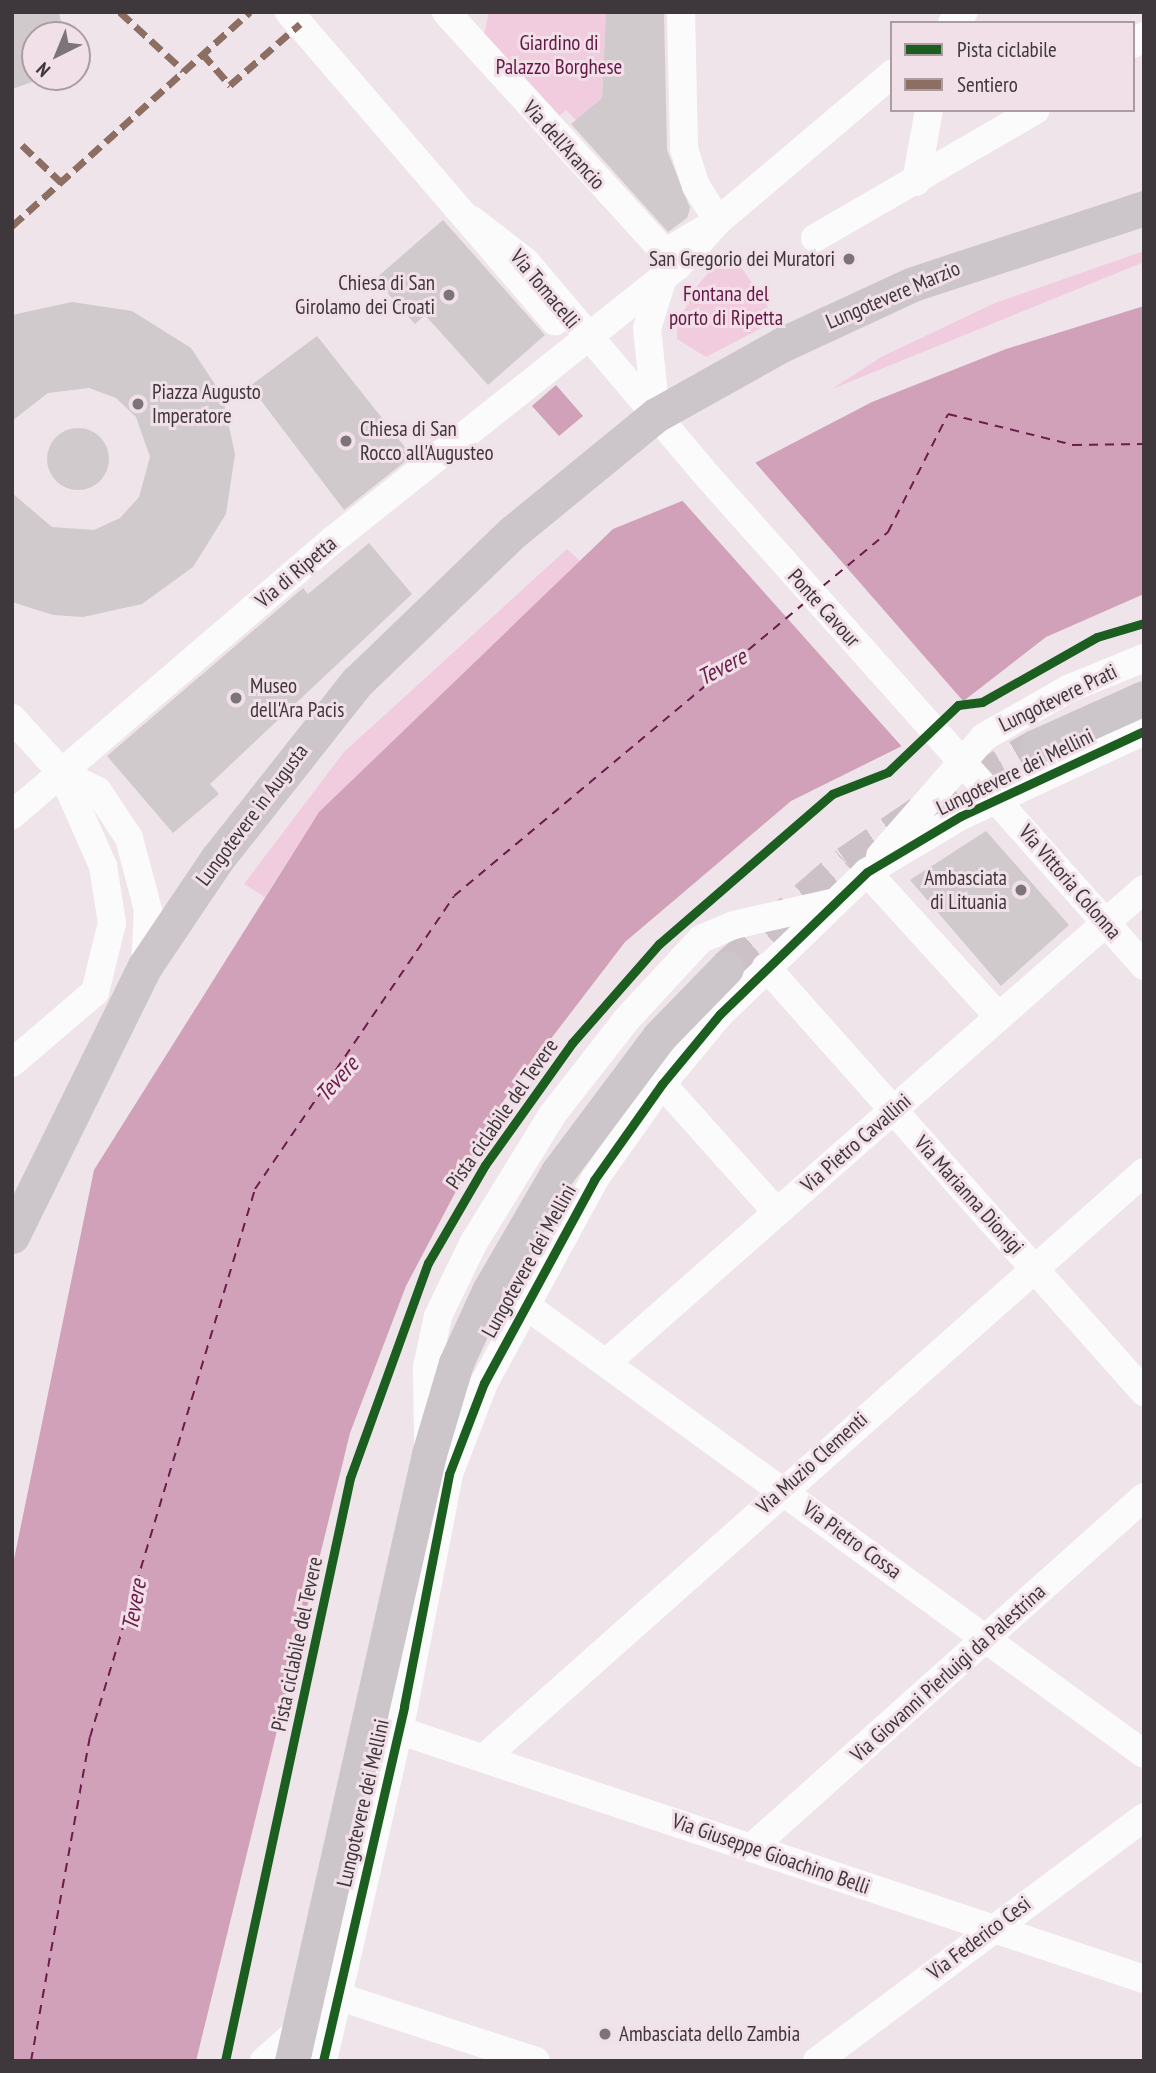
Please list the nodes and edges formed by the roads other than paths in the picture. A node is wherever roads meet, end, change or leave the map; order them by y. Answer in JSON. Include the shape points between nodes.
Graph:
{"nodes":[{"id":1,"x":289,"y":12,"type":"edge"},
{"id":2,"x":446,"y":12,"type":"edge"},
{"id":3,"x":681,"y":12,"type":"edge"},
{"id":4,"x":890,"y":76,"type":"edge"},
{"id":5,"x":929,"y":112,"type":"edge"},
{"id":6,"x":1034,"y":112,"type":"edge"},
{"id":7,"x":916,"y":183,"type":"junction"},
{"id":8,"x":1144,"y":208,"type":"edge"},
{"id":9,"x":718,"y":221,"type":"junction"},
{"id":10,"x":816,"y":239,"type":"dead end"},
{"id":11,"x":665,"y":275,"type":"junction"},
{"id":12,"x":585,"y":336,"type":"junction"},
{"id":13,"x":656,"y":415,"type":"junction"},
{"id":14,"x":1144,"y":658,"type":"edge"},
{"id":15,"x":1144,"y":698,"type":"edge"},
{"id":16,"x":12,"y":718,"type":"edge"},
{"id":17,"x":1144,"y":731,"type":"edge"},
{"id":18,"x":1037,"y":746,"type":"tunnel mouth"},
{"id":19,"x":961,"y":760,"type":"junction"},
{"id":20,"x":62,"y":773,"type":"junction"},
{"id":21,"x":996,"y":797,"type":"junction"},
{"id":22,"x":12,"y":815,"type":"edge"},
{"id":23,"x":867,"y":872,"type":"junction"},
{"id":24,"x":1144,"y":889,"type":"edge"},
{"id":25,"x":831,"y":903,"type":"junction"},
{"id":26,"x":1106,"y":923,"type":"junction"},
{"id":27,"x":145,"y":966,"type":"junction"},
{"id":28,"x":1144,"y":966,"type":"edge"},
{"id":29,"x":766,"y":967,"type":"junction"},
{"id":30,"x":726,"y":968,"type":"tunnel mouth"},
{"id":31,"x":999,"y":1017,"type":"junction"},
{"id":32,"x":12,"y":1063,"type":"edge"},
{"id":33,"x":662,"y":1084,"type":"junction"},
{"id":34,"x":893,"y":1110,"type":"junction"},
{"id":35,"x":1144,"y":1172,"type":"edge"},
{"id":36,"x":777,"y":1212,"type":"junction"},
{"id":37,"x":12,"y":1236,"type":"edge"},
{"id":38,"x":1034,"y":1268,"type":"junction"},
{"id":39,"x":524,"y":1304,"type":"junction"},
{"id":40,"x":606,"y":1363,"type":"junction"},
{"id":41,"x":1144,"y":1392,"type":"edge"},
{"id":42,"x":429,"y":1454,"type":"junction"},
{"id":43,"x":781,"y":1490,"type":"junction"},
{"id":44,"x":1144,"y":1497,"type":"edge"},
{"id":45,"x":988,"y":1638,"type":"junction"},
{"id":46,"x":384,"y":1725,"type":"junction"},
{"id":47,"x":1144,"y":1754,"type":"edge"},
{"id":48,"x":484,"y":1758,"type":"junction"},
{"id":49,"x":1144,"y":1817,"type":"edge"},
{"id":50,"x":751,"y":1848,"type":"junction"},
{"id":51,"x":989,"y":1930,"type":"junction"},
{"id":52,"x":1144,"y":1979,"type":"edge"},
{"id":53,"x":337,"y":1996,"type":"junction"},
{"id":54,"x":295,"y":2046,"type":"edge"},
{"id":55,"x":264,"y":2061,"type":"edge"},
{"id":56,"x":323,"y":2061,"type":"edge"},
{"id":57,"x":536,"y":2061,"type":"edge"},
{"id":58,"x":817,"y":2061,"type":"edge"}],
"edges":[{"from":1,"to":12,"type":"street","name":"Via Tomacelli","via":[[472,220],[498,260],[542,310]]},
{"from":2,"to":9,"type":"street","name":"Via dell'Arancio","via":[[654,247],[671,252]]},
{"from":3,"to":9,"type":"street","via":[[684,149],[696,187]]},
{"from":4,"to":9,"type":"street"},
{"from":5,"to":7,"type":"street"},
{"from":6,"to":7,"type":"street"},
{"from":7,"to":10,"type":"street"},
{"from":8,"to":13,"type":"main road","name":"Lungotevere Marzio","via":[[892,292]]},
{"from":9,"to":11,"type":"street","name":"Via di Ripetta"},
{"from":11,"to":12,"type":"street","name":"Via di Ripetta"},
{"from":11,"to":13,"type":"street","via":[[647,328]]},
{"from":12,"to":13,"type":"street","name":"Via Tomacelli"},
{"from":12,"to":20,"type":"street","name":"Via di Ripetta","via":[[333,540]]},
{"from":13,"to":19,"type":"street","name":"Ponte Cavour"},
{"from":13,"to":27,"type":"main road","name":"Lungotevere in Augusta","via":[[513,532],[358,682],[217,859]]},
{"from":14,"to":19,"type":"street","name":"Lungotevere Prati","via":[[1021,713],[984,737]]},
{"from":15,"to":18,"type":"main road","name":"Lungotevere Prati"},
{"from":16,"to":20,"type":"street"},
{"from":17,"to":21,"type":"street","name":"Lungotevere dei Mellini"},
{"from":19,"to":21,"type":"street","name":"Ponte Cavour"},
{"from":19,"to":23,"type":"street","name":"Lungotevere Prati"},
{"from":20,"to":22,"type":"street","name":"Via di Ripetta"},
{"from":20,"to":27,"type":"street","via":[[98,791],[129,838],[148,911]]},
{"from":20,"to":32,"type":"street","via":[[107,877],[110,942],[100,982],[89,1000]]},
{"from":21,"to":23,"type":"street","name":"Lungotevere dei Mellini"},
{"from":21,"to":26,"type":"street","name":"Via Vittoria Colonna"},
{"from":23,"to":25,"type":"street","name":"Lungotevere dei Mellini"},
{"from":23,"to":31,"type":"street"},
{"from":24,"to":26,"type":"street","name":"Via Pietro Cavallini"},
{"from":25,"to":29,"type":"street","name":"Lungotevere dei Mellini"},
{"from":25,"to":42,"type":"street","via":[[734,925],[701,939],[627,1019],[552,1115],[474,1242],[438,1317],[427,1367]]},
{"from":26,"to":28,"type":"street","name":"Via Vittoria Colonna"},
{"from":26,"to":31,"type":"street","name":"Via Pietro Cavallini"},
{"from":27,"to":37,"type":"main road","name":"Lungotevere in Augusta"},
{"from":29,"to":33,"type":"street","name":"Lungotevere dei Mellini"},
{"from":29,"to":34,"type":"street","name":"Via Marianna Dionigi"},
{"from":30,"to":42,"type":"main road","name":"Lungotevere dei Mellini","via":[[623,1082],[530,1217],[460,1352]]},
{"from":31,"to":34,"type":"street","name":"Via Pietro Cavallini"},
{"from":33,"to":36,"type":"street"},
{"from":33,"to":39,"type":"street","name":"Lungotevere dei Mellini","via":[[594,1180]]},
{"from":34,"to":36,"type":"street","name":"Via Pietro Cavallini"},
{"from":34,"to":38,"type":"street","name":"Via Marianna Dionigi"},
{"from":35,"to":38,"type":"street","name":"Via Muzio Clementi"},
{"from":36,"to":40,"type":"street","name":"Via Pietro Cavallini"},
{"from":38,"to":41,"type":"street","name":"Via Marianna Dionigi"},
{"from":38,"to":43,"type":"street","name":"Via Muzio Clementi"},
{"from":39,"to":40,"type":"street","name":"Via Pietro Cossa"},
{"from":39,"to":46,"type":"street","name":"Lungotevere dei Mellini","via":[[471,1410],[449,1474]]},
{"from":40,"to":43,"type":"street","name":"Via Pietro Cossa"},
{"from":42,"to":46,"type":"main road","name":"Lungotevere dei Mellini"},
{"from":43,"to":45,"type":"street","name":"Via Pietro Cossa"},
{"from":43,"to":48,"type":"street","name":"Via Muzio Clementi"},
{"from":44,"to":45,"type":"street","name":"Via Giovanni Pierluigi da Palestrina"},
{"from":45,"to":47,"type":"street","name":"Via Pietro Cossa"},
{"from":45,"to":50,"type":"street","name":"Via Giovanni Pierluigi da Palestrina"},
{"from":46,"to":48,"type":"street","name":"Via Giuseppe Gioachino Belli"},
{"from":46,"to":53,"type":"street","name":"Lungotevere dei Mellini"},
{"from":46,"to":54,"type":"main road","name":"Lungotevere dei Mellini"},
{"from":48,"to":50,"type":"street","name":"Via Giuseppe Gioachino Belli"},
{"from":49,"to":51,"type":"street","name":"Via Federico Cesi"},
{"from":50,"to":51,"type":"street","name":"Via Giuseppe Gioachino Belli"},
{"from":51,"to":52,"type":"street","name":"Via Giuseppe Gioachino Belli"},
{"from":51,"to":58,"type":"street","name":"Via Federico Cesi"},
{"from":53,"to":56,"type":"street","name":"Lungotevere dei Mellini"},
{"from":53,"to":57,"type":"street"},
{"from":54,"to":55,"type":"street"}]}
